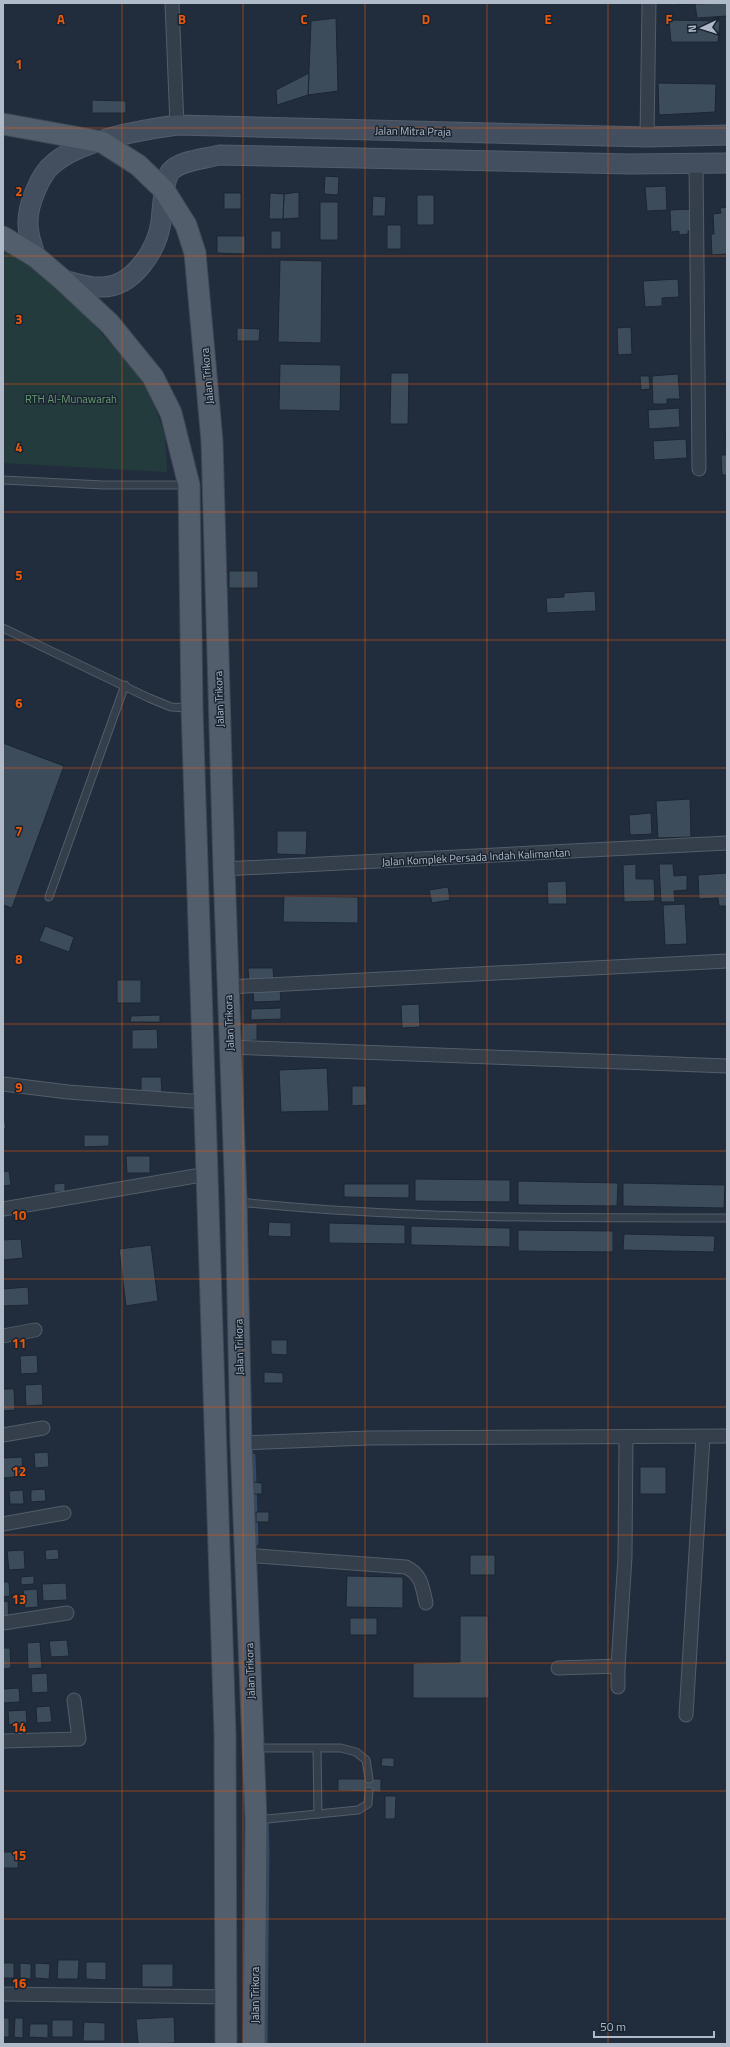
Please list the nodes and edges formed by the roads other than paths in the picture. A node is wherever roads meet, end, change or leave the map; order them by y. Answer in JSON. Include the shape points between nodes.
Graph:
{"nodes":[{"id":1,"x":172,"y":3,"type":"edge"},
{"id":2,"x":649,"y":3,"type":"edge"},
{"id":3,"x":3,"y":124,"type":"edge"},
{"id":4,"x":177,"y":125,"type":"junction"},
{"id":5,"x":727,"y":135,"type":"edge"},
{"id":6,"x":647,"y":137,"type":"junction"},
{"id":7,"x":102,"y":142,"type":"junction"},
{"id":8,"x":696,"y":162,"type":"junction"},
{"id":9,"x":727,"y":163,"type":"edge"},
{"id":10,"x":164,"y":190,"type":"junction"},
{"id":11,"x":3,"y":237,"type":"edge"},
{"id":12,"x":36,"y":257,"type":"junction"},
{"id":13,"x":63,"y":280,"type":"junction"},
{"id":14,"x":699,"y":469,"type":"dead end"},
{"id":15,"x":3,"y":480,"type":"edge"},
{"id":16,"x":189,"y":485,"type":"junction"},
{"id":17,"x":3,"y":628,"type":"edge"},
{"id":18,"x":125,"y":686,"type":"junction"},
{"id":19,"x":192,"y":708,"type":"junction"},
{"id":20,"x":219,"y":709,"type":"junction"},
{"id":21,"x":727,"y":843,"type":"edge"},
{"id":22,"x":224,"y":869,"type":"junction"},
{"id":23,"x":49,"y":897,"type":"dead end"},
{"id":24,"x":727,"y":961,"type":"edge"},
{"id":25,"x":228,"y":987,"type":"junction"},
{"id":26,"x":230,"y":1047,"type":"junction"},
{"id":27,"x":727,"y":1066,"type":"edge"},
{"id":28,"x":3,"y":1084,"type":"edge"},
{"id":29,"x":205,"y":1102,"type":"junction"},
{"id":30,"x":207,"y":1174,"type":"junction"},
{"id":31,"x":236,"y":1201,"type":"junction"},
{"id":32,"x":3,"y":1209,"type":"edge"},
{"id":33,"x":725,"y":1218,"type":"dead end"},
{"id":34,"x":35,"y":1330,"type":"dead end"},
{"id":35,"x":3,"y":1336,"type":"edge"},
{"id":36,"x":239,"y":1373,"type":"junction"},
{"id":37,"x":214,"y":1374,"type":"junction"},
{"id":38,"x":43,"y":1428,"type":"dead end"},
{"id":39,"x":3,"y":1435,"type":"edge"},
{"id":40,"x":727,"y":1436,"type":"edge"},
{"id":41,"x":703,"y":1437,"type":"junction"},
{"id":42,"x":626,"y":1438,"type":"junction"},
{"id":43,"x":241,"y":1443,"type":"junction"},
{"id":44,"x":64,"y":1513,"type":"dead end"},
{"id":45,"x":3,"y":1524,"type":"edge"},
{"id":46,"x":246,"y":1555,"type":"junction"},
{"id":47,"x":426,"y":1603,"type":"dead end"},
{"id":48,"x":67,"y":1613,"type":"dead end"},
{"id":49,"x":3,"y":1623,"type":"edge"},
{"id":50,"x":618,"y":1666,"type":"junction"},
{"id":51,"x":558,"y":1668,"type":"dead end"},
{"id":52,"x":618,"y":1687,"type":"dead end"},
{"id":53,"x":74,"y":1700,"type":"dead end"},
{"id":54,"x":686,"y":1715,"type":"dead end"},
{"id":55,"x":3,"y":1741,"type":"edge"},
{"id":56,"x":253,"y":1748,"type":"junction"},
{"id":57,"x":317,"y":1749,"type":"junction"},
{"id":58,"x":369,"y":1779,"type":"dead end"},
{"id":59,"x":369,"y":1791,"type":"dead end"},
{"id":60,"x":318,"y":1814,"type":"junction"},
{"id":61,"x":256,"y":1820,"type":"junction"},
{"id":62,"x":3,"y":1994,"type":"edge"},
{"id":63,"x":227,"y":1997,"type":"junction"},
{"id":64,"x":226,"y":2044,"type":"edge"},
{"id":65,"x":254,"y":2044,"type":"edge"}],
"edges":[{"from":1,"to":4,"type":"street"},
{"from":2,"to":6,"type":"street"},
{"from":3,"to":7,"type":"main road","name":"Jalan Trikora"},
{"from":4,"to":6,"type":"street","name":"Jalan Mitra Praja"},
{"from":4,"to":7,"type":"street","name":"Jalan Mitra Praja","via":[[139,130]]},
{"from":5,"to":6,"type":"street","name":"Jalan Mitra Praja"},
{"from":7,"to":10,"type":"main road","name":"Jalan Trikora","via":[[138,165]]},
{"from":7,"to":12,"type":"street","via":[[64,156],[52,164],[40,180],[28,216],[28,236]]},
{"from":8,"to":9,"type":"street"},
{"from":8,"to":10,"type":"street","via":[[630,164],[219,155],[182,164],[170,172]]},
{"from":8,"to":14,"type":"street"},
{"from":10,"to":13,"type":"street","via":[[160,224],[153,245],[145,261],[131,275],[121,282],[103,288]]},
{"from":10,"to":20,"type":"main road","name":"Jalan Trikora","via":[[186,225],[195,253],[212,441]]},
{"from":11,"to":12,"type":"main road"},
{"from":12,"to":13,"type":"main road"},
{"from":13,"to":16,"type":"main road","via":[[110,324],[154,377],[171,413]]},
{"from":15,"to":16,"type":"lane"},
{"from":16,"to":19,"type":"main road"},
{"from":17,"to":18,"type":"lane"},
{"from":18,"to":19,"type":"lane","via":[[172,707]]},
{"from":18,"to":23,"type":"lane"},
{"from":19,"to":20,"type":"main road"},
{"from":19,"to":29,"type":"main road"},
{"from":20,"to":22,"type":"main road","name":"Jalan Trikora"},
{"from":21,"to":22,"type":"street","name":"Jalan Komplek Persada Indah Kalimantan"},
{"from":22,"to":25,"type":"main road","name":"Jalan Trikora"},
{"from":24,"to":25,"type":"street"},
{"from":25,"to":26,"type":"main road","name":"Jalan Trikora"},
{"from":26,"to":27,"type":"street"},
{"from":26,"to":31,"type":"main road","name":"Jalan Trikora"},
{"from":28,"to":29,"type":"street"},
{"from":29,"to":30,"type":"main road"},
{"from":30,"to":32,"type":"street"},
{"from":30,"to":37,"type":"main road"},
{"from":31,"to":33,"type":"lane","via":[[306,1209],[441,1214],[560,1218]]},
{"from":31,"to":36,"type":"main road","name":"Jalan Trikora"},
{"from":34,"to":35,"type":"street"},
{"from":36,"to":37,"type":"main road"},
{"from":36,"to":43,"type":"main road","name":"Jalan Trikora"},
{"from":37,"to":63,"type":"main road","via":[[225,1734]]},
{"from":38,"to":39,"type":"street"},
{"from":40,"to":41,"type":"street"},
{"from":41,"to":42,"type":"street"},
{"from":41,"to":54,"type":"street"},
{"from":42,"to":43,"type":"street","via":[[368,1438]]},
{"from":42,"to":50,"type":"street","via":[[625,1557]]},
{"from":43,"to":46,"type":"main road","name":"Jalan Trikora"},
{"from":44,"to":45,"type":"street"},
{"from":46,"to":47,"type":"street","via":[[406,1567],[415,1572],[420,1580]]},
{"from":46,"to":56,"type":"main road","name":"Jalan Trikora"},
{"from":48,"to":49,"type":"street"},
{"from":50,"to":51,"type":"street"},
{"from":50,"to":52,"type":"street"},
{"from":53,"to":55,"type":"street","via":[[79,1739]]},
{"from":56,"to":57,"type":"lane"},
{"from":56,"to":61,"type":"main road","name":"Jalan Trikora"},
{"from":57,"to":58,"type":"lane","via":[[341,1748],[356,1752],[366,1760]]},
{"from":57,"to":60,"type":"lane"},
{"from":59,"to":60,"type":"lane","via":[[368,1804],[358,1810]]},
{"from":60,"to":61,"type":"lane"},
{"from":61,"to":65,"type":"main road","name":"Jalan Trikora"},
{"from":62,"to":63,"type":"street"},
{"from":63,"to":64,"type":"main road"}]}
